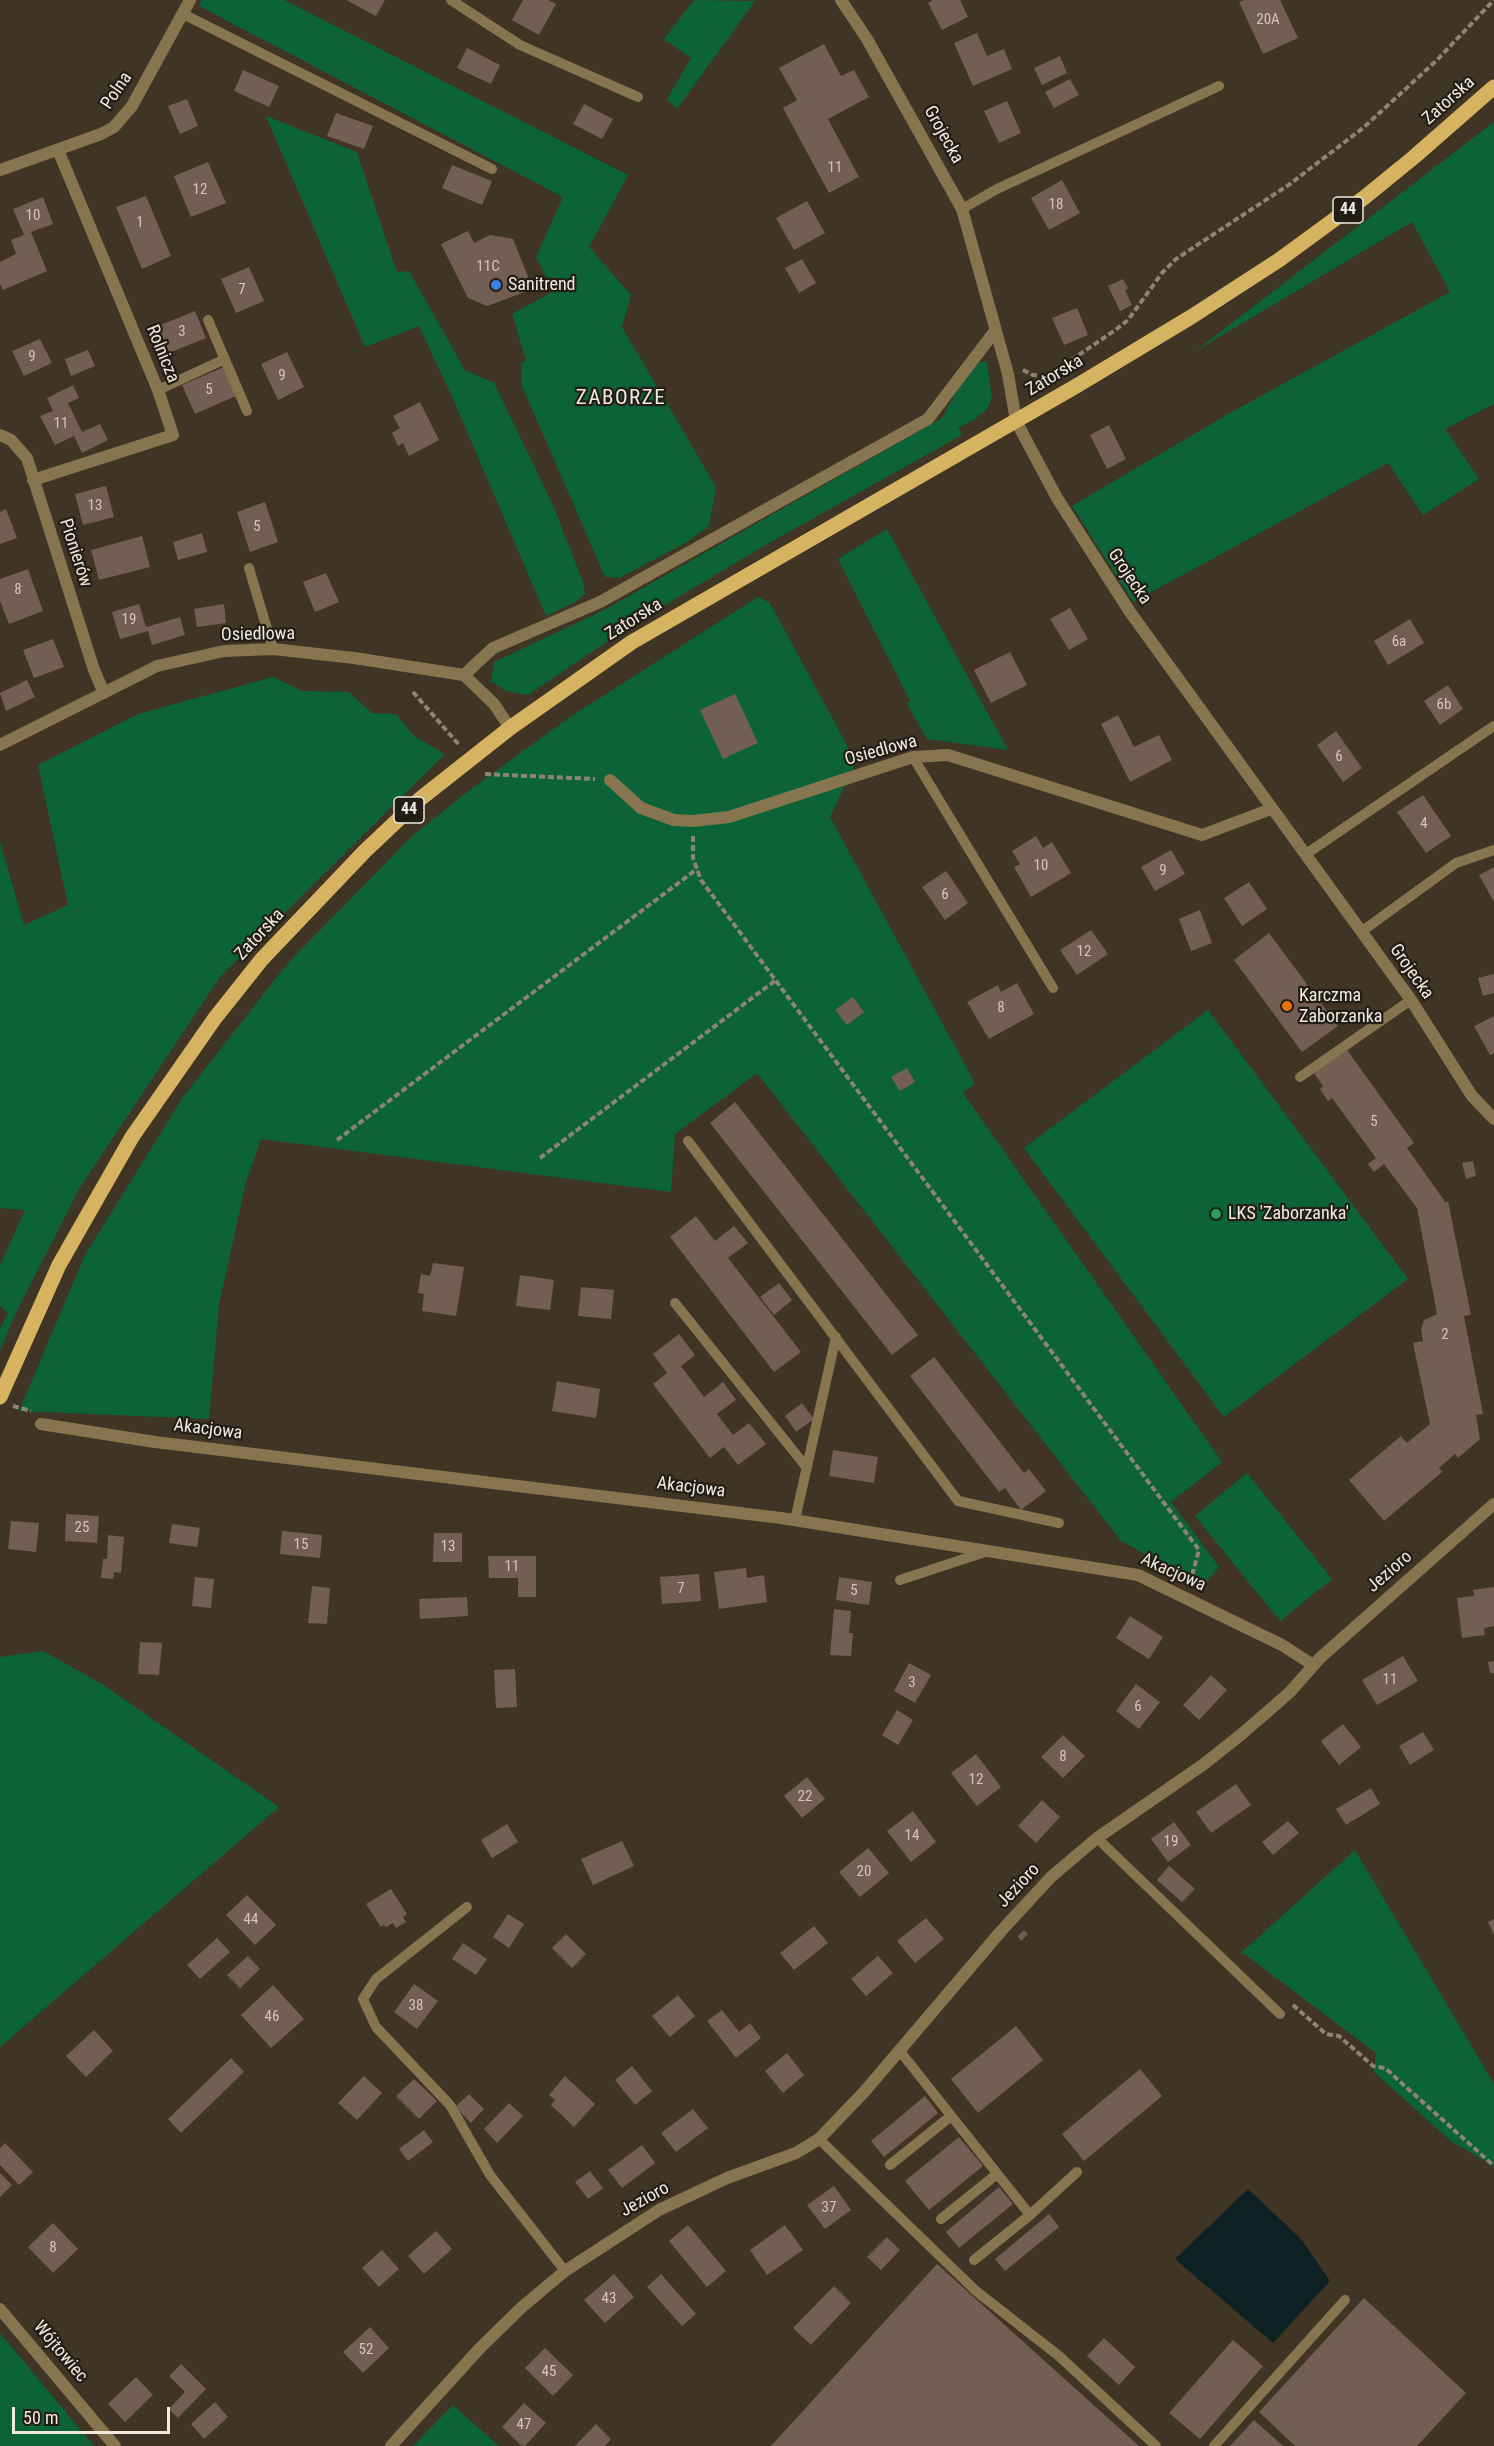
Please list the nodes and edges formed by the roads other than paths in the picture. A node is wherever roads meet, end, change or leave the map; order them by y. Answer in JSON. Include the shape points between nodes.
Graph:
{"nodes":[{"id":1,"x":190,"y":0,"type":"edge"},
{"id":2,"x":451,"y":0,"type":"edge"},
{"id":3,"x":841,"y":0,"type":"edge"},
{"id":4,"x":183,"y":14,"type":"junction"},
{"id":5,"x":1219,"y":86,"type":"dead end"},
{"id":6,"x":1494,"y":87,"type":"edge"},
{"id":7,"x":638,"y":97,"type":"dead end"},
{"id":8,"x":58,"y":150,"type":"junction"},
{"id":9,"x":492,"y":169,"type":"dead end"},
{"id":10,"x":0,"y":170,"type":"edge"},
{"id":11,"x":962,"y":209,"type":"junction"},
{"id":12,"x":208,"y":320,"type":"dead end"},
{"id":13,"x":994,"y":331,"type":"junction"},
{"id":14,"x":225,"y":359,"type":"junction"},
{"id":15,"x":158,"y":390,"type":"junction"},
{"id":16,"x":247,"y":411,"type":"dead end"},
{"id":17,"x":1016,"y":422,"type":"junction"},
{"id":18,"x":0,"y":435,"type":"edge"},
{"id":19,"x":33,"y":480,"type":"junction"},
{"id":20,"x":249,"y":568,"type":"dead end"},
{"id":21,"x":273,"y":649,"type":"junction"},
{"id":22,"x":464,"y":675,"type":"junction"},
{"id":23,"x":104,"y":693,"type":"junction"},
{"id":24,"x":1494,"y":726,"type":"edge"},
{"id":25,"x":510,"y":728,"type":"junction"},
{"id":26,"x":0,"y":745,"type":"edge"},
{"id":27,"x":913,"y":757,"type":"junction"},
{"id":28,"x":610,"y":780,"type":"road end"},
{"id":29,"x":1271,"y":809,"type":"junction"},
{"id":30,"x":1494,"y":850,"type":"edge"},
{"id":31,"x":1306,"y":854,"type":"junction"},
{"id":32,"x":1361,"y":932,"type":"junction"},
{"id":33,"x":1053,"y":988,"type":"dead end"},
{"id":34,"x":1411,"y":1000,"type":"junction"},
{"id":35,"x":1300,"y":1077,"type":"dead end"},
{"id":36,"x":1494,"y":1119,"type":"edge"},
{"id":37,"x":687,"y":1141,"type":"dead end"},
{"id":38,"x":675,"y":1303,"type":"dead end"},
{"id":39,"x":836,"y":1337,"type":"junction"},
{"id":40,"x":0,"y":1397,"type":"edge"},
{"id":41,"x":41,"y":1424,"type":"dead end"},
{"id":42,"x":807,"y":1468,"type":"junction"},
{"id":43,"x":1494,"y":1504,"type":"edge"},
{"id":44,"x":795,"y":1520,"type":"junction"},
{"id":45,"x":1059,"y":1523,"type":"dead end"},
{"id":46,"x":991,"y":1550,"type":"junction"},
{"id":47,"x":900,"y":1580,"type":"dead end"},
{"id":48,"x":1313,"y":1665,"type":"junction"},
{"id":49,"x":1098,"y":1838,"type":"junction"},
{"id":50,"x":467,"y":1907,"type":"dead end"},
{"id":51,"x":1280,"y":2014,"type":"dead end"},
{"id":52,"x":899,"y":2050,"type":"junction"},
{"id":53,"x":951,"y":2116,"type":"junction"},
{"id":54,"x":819,"y":2139,"type":"junction"},
{"id":55,"x":890,"y":2165,"type":"dead end"},
{"id":56,"x":1077,"y":2172,"type":"dead end"},
{"id":57,"x":997,"y":2174,"type":"junction"},
{"id":58,"x":1030,"y":2215,"type":"junction"},
{"id":59,"x":941,"y":2219,"type":"dead end"},
{"id":60,"x":974,"y":2260,"type":"dead end"},
{"id":61,"x":565,"y":2271,"type":"junction"},
{"id":62,"x":1345,"y":2300,"type":"dead end"},
{"id":63,"x":0,"y":2309,"type":"edge"},
{"id":64,"x":115,"y":2446,"type":"edge"},
{"id":65,"x":391,"y":2446,"type":"edge"},
{"id":66,"x":1156,"y":2446,"type":"edge"},
{"id":67,"x":1214,"y":2446,"type":"edge"}],
"edges":[{"from":1,"to":4,"type":"street","name":"Polna"},
{"from":2,"to":7,"type":"lane","via":[[520,45]]},
{"from":3,"to":11,"type":"street","name":"Grojecka"},
{"from":4,"to":8,"type":"street","name":"Polna","via":[[132,106],[114,127]]},
{"from":4,"to":9,"type":"lane"},
{"from":5,"to":11,"type":"lane"},
{"from":6,"to":17,"type":"main road","name":"Zatorska","number":"44","via":[[1414,158],[1279,261]]},
{"from":8,"to":10,"type":"street","name":"Polna"},
{"from":8,"to":15,"type":"street","name":"Rolnicza"},
{"from":11,"to":13,"type":"street","name":"Grojecka"},
{"from":12,"to":14,"type":"lane"},
{"from":13,"to":17,"type":"street","name":"Grojecka","via":[[1008,374]]},
{"from":13,"to":22,"type":"street","via":[[928,419],[600,602],[493,648]]},
{"from":14,"to":15,"type":"lane"},
{"from":14,"to":16,"type":"lane"},
{"from":15,"to":19,"type":"street","name":"Rolnicza","via":[[173,435]]},
{"from":17,"to":25,"type":"main road","name":"Zatorska","number":"44","via":[[632,642]]},
{"from":17,"to":29,"type":"street","name":"Grojecka","via":[[1096,562]]},
{"from":18,"to":19,"type":"street","name":"Pionierów","via":[[12,440],[27,458]]},
{"from":19,"to":23,"type":"street","name":"Pionierów"},
{"from":20,"to":21,"type":"lane"},
{"from":21,"to":22,"type":"street","name":"Osiedlowa"},
{"from":21,"to":23,"type":"street","name":"Osiedlowa","via":[[224,651],[157,666]]},
{"from":22,"to":25,"type":"street","via":[[494,704]]},
{"from":23,"to":26,"type":"street","name":"Osiedlowa"},
{"from":24,"to":31,"type":"lane"},
{"from":25,"to":40,"type":"main road","name":"Zatorska","number":"44","via":[[420,799],[366,851],[262,959],[215,1018],[132,1137],[59,1264]]},
{"from":27,"to":28,"type":"street","name":"Osiedlowa","via":[[729,818],[693,821],[674,820],[641,808]]},
{"from":27,"to":29,"type":"street","name":"Osiedlowa","via":[[948,755],[1202,835]]},
{"from":27,"to":33,"type":"lane"},
{"from":29,"to":31,"type":"street","name":"Grojecka"},
{"from":30,"to":32,"type":"lane","via":[[1456,863]]},
{"from":31,"to":32,"type":"street","name":"Grojecka"},
{"from":32,"to":34,"type":"street","name":"Grojecka"},
{"from":34,"to":35,"type":"lane"},
{"from":34,"to":36,"type":"street","name":"Grojecka","via":[[1472,1096]]},
{"from":37,"to":39,"type":"lane"},
{"from":38,"to":42,"type":"lane"},
{"from":39,"to":42,"type":"lane"},
{"from":39,"to":45,"type":"lane","via":[[958,1501]]},
{"from":41,"to":44,"type":"street","name":"Akacjowa","via":[[154,1442]]},
{"from":42,"to":44,"type":"lane"},
{"from":43,"to":48,"type":"street","name":"Jezioro"},
{"from":44,"to":46,"type":"street","name":"Akacjowa"},
{"from":46,"to":47,"type":"lane"},
{"from":46,"to":48,"type":"street","name":"Akacjowa","via":[[1138,1575],[1282,1645]]},
{"from":48,"to":49,"type":"street","name":"Jezioro","via":[[1290,1692],[1204,1764]]},
{"from":49,"to":51,"type":"lane"},
{"from":49,"to":52,"type":"street","name":"Jezioro","via":[[1051,1876]]},
{"from":50,"to":61,"type":"lane","via":[[376,1979],[363,1999],[376,2027],[450,2104],[490,2175]]},
{"from":52,"to":53,"type":"lane"},
{"from":52,"to":54,"type":"street","name":"Jezioro"},
{"from":53,"to":55,"type":"lane"},
{"from":53,"to":57,"type":"lane"},
{"from":54,"to":61,"type":"street","name":"Jezioro","via":[[796,2153],[727,2178],[659,2210]]},
{"from":54,"to":66,"type":"lane","via":[[976,2291],[1059,2356]]},
{"from":56,"to":58,"type":"lane"},
{"from":57,"to":58,"type":"lane"},
{"from":57,"to":59,"type":"lane"},
{"from":58,"to":60,"type":"lane"},
{"from":61,"to":65,"type":"street","name":"Jezioro","via":[[480,2348]]},
{"from":62,"to":67,"type":"lane"},
{"from":63,"to":64,"type":"street","name":"Wójtowiec"}]}
